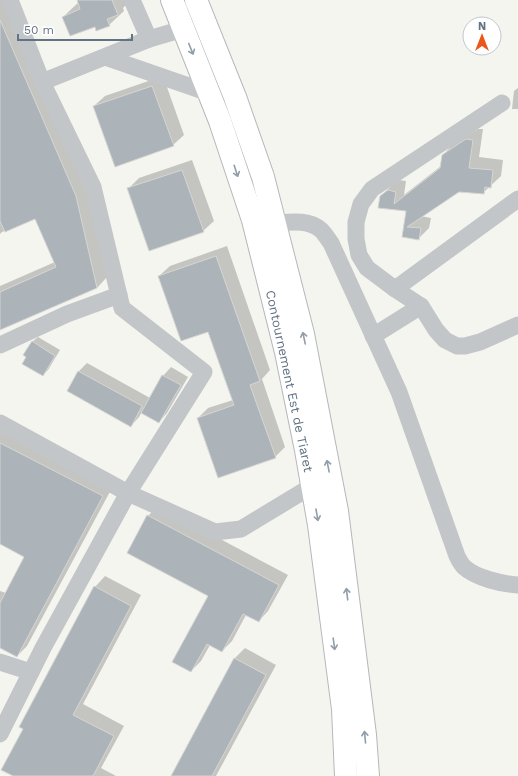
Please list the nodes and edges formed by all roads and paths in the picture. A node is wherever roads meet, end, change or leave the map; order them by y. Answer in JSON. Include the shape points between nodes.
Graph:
{"nodes":[{"id":1,"x":10,"y":0,"type":"edge"},
{"id":2,"x":132,"y":0,"type":"edge"},
{"id":3,"x":172,"y":0,"type":"edge"},
{"id":4,"x":196,"y":0,"type":"edge"},
{"id":5,"x":183,"y":29,"type":"junction"},
{"id":6,"x":149,"y":39,"type":"junction"},
{"id":7,"x":105,"y":57,"type":"junction"},
{"id":8,"x":42,"y":82,"type":"junction"},
{"id":9,"x":209,"y":93,"type":"junction"},
{"id":10,"x":502,"y":103,"type":"dead end"},
{"id":11,"x":518,"y":199,"type":"edge"},
{"id":12,"x":275,"y":223,"type":"junction"},
{"id":13,"x":395,"y":289,"type":"junction"},
{"id":14,"x":119,"y":294,"type":"junction"},
{"id":15,"x":421,"y":306,"type":"junction"},
{"id":16,"x":518,"y":325,"type":"edge"},
{"id":17,"x":373,"y":336,"type":"junction"},
{"id":18,"x":0,"y":345,"type":"edge"},
{"id":19,"x":0,"y":423,"type":"edge"},
{"id":20,"x":312,"y":486,"type":"junction"},
{"id":21,"x":128,"y":493,"type":"junction"},
{"id":22,"x":518,"y":585,"type":"edge"},
{"id":23,"x":0,"y":662,"type":"edge"},
{"id":24,"x":31,"y":672,"type":"junction"},
{"id":25,"x":0,"y":734,"type":"edge"},
{"id":26,"x":346,"y":776,"type":"edge"},
{"id":27,"x":368,"y":776,"type":"edge"}],
"edges":[{"from":1,"to":8,"type":"street"},
{"from":2,"to":6,"type":"street"},
{"from":3,"to":5,"type":"highway","name":"Contournement Est de Tiaret"},
{"from":4,"to":12,"type":"highway","name":"Contournement Est de Tiaret","via":[[235,97],[263,177]]},
{"from":5,"to":6,"type":"street"},
{"from":5,"to":9,"type":"highway","name":"Contournement Est de Tiaret","one_way":true},
{"from":6,"to":7,"type":"street"},
{"from":7,"to":8,"type":"street"},
{"from":7,"to":9,"type":"street"},
{"from":8,"to":14,"type":"street","via":[[93,187]]},
{"from":9,"to":20,"type":"highway","name":"Contournement Est de Tiaret","one_way":true,"via":[[253,220],[286,352]]},
{"from":10,"to":13,"type":"street","via":[[372,189],[361,204],[356,222],[359,255],[367,268]]},
{"from":11,"to":13,"type":"street"},
{"from":12,"to":17,"type":"street","via":[[297,221],[309,223],[321,230],[331,243]]},
{"from":27,"to":12,"type":"highway","name":"Contournement Est de Tiaret","one_way":true,"via":[[336,511],[303,334]]},
{"from":13,"to":15,"type":"street"},
{"from":14,"to":18,"type":"street","via":[[67,314]]},
{"from":14,"to":21,"type":"street","via":[[122,308],[204,372]]},
{"from":15,"to":16,"type":"street","via":[[445,340],[457,346],[480,342]]},
{"from":15,"to":17,"type":"street"},
{"from":17,"to":22,"type":"street","via":[[399,392],[457,556],[464,567],[483,577],[503,584]]},
{"from":19,"to":21,"type":"street"},
{"from":20,"to":21,"type":"street","via":[[241,529],[215,532]]},
{"from":20,"to":26,"type":"highway","name":"Contournement Est de Tiaret","one_way":true,"via":[[343,709]]},
{"from":21,"to":24,"type":"street"},
{"from":23,"to":24,"type":"street"},
{"from":24,"to":25,"type":"street"}]}
